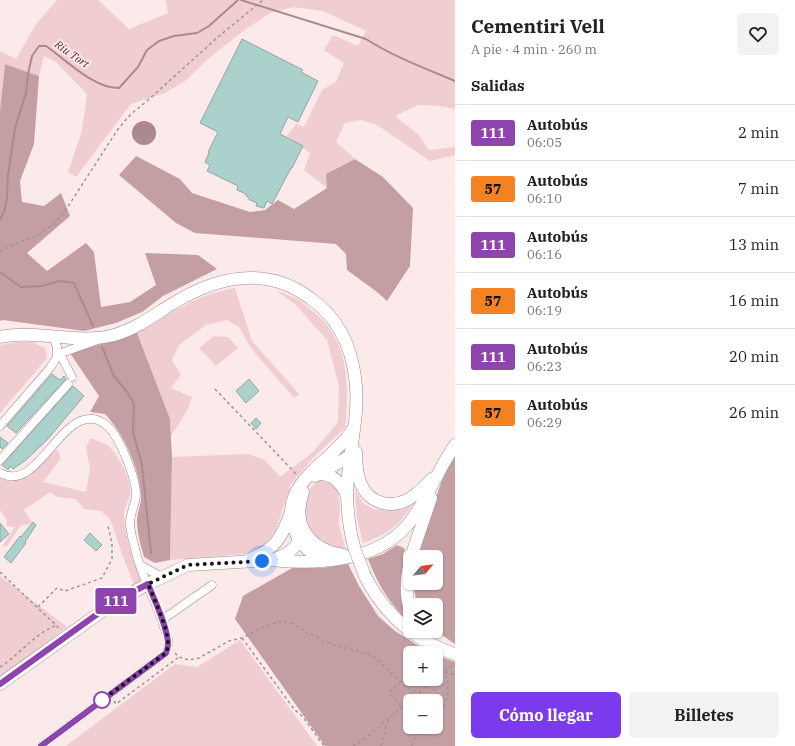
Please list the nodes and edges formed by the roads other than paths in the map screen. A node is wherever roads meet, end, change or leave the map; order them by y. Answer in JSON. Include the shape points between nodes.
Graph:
{"nodes":[{"id":1,"x":53,"y":337,"type":"junction"},
{"id":2,"x":105,"y":337,"type":"junction"},
{"id":3,"x":0,"y":338,"type":"edge"},
{"id":4,"x":59,"y":356,"type":"junction"},
{"id":5,"x":355,"y":424,"type":"junction"},
{"id":6,"x":0,"y":426,"type":"edge"},
{"id":7,"x":455,"y":445,"type":"edge"},
{"id":8,"x":350,"y":456,"type":"junction"},
{"id":9,"x":0,"y":460,"type":"edge"},
{"id":10,"x":0,"y":473,"type":"edge"},
{"id":11,"x":319,"y":474,"type":"junction"},
{"id":12,"x":438,"y":475,"type":"junction"},
{"id":13,"x":347,"y":496,"type":"junction"},
{"id":14,"x":300,"y":504,"type":"junction"},
{"id":15,"x":290,"y":512,"type":"junction"},
{"id":16,"x":396,"y":536,"type":"junction"},
{"id":17,"x":299,"y":540,"type":"junction"},
{"id":18,"x":409,"y":550,"type":"edge"},
{"id":19,"x":413,"y":550,"type":"edge"},
{"id":20,"x":353,"y":552,"type":"junction"},
{"id":21,"x":271,"y":554,"type":"junction"},
{"id":22,"x":327,"y":556,"type":"junction"},
{"id":23,"x":140,"y":565,"type":"junction"},
{"id":24,"x":162,"y":577,"type":"junction"},
{"id":25,"x":148,"y":584,"type":"junction"},
{"id":26,"x":212,"y":585,"type":"dead end"},
{"id":27,"x":162,"y":620,"type":"junction"},
{"id":28,"x":403,"y":625,"type":"edge"},
{"id":29,"x":422,"y":638,"type":"edge"},
{"id":30,"x":431,"y":638,"type":"edge"},
{"id":31,"x":436,"y":646,"type":"edge"},
{"id":32,"x":439,"y":646,"type":"edge"},
{"id":33,"x":443,"y":650,"type":"edge"},
{"id":34,"x":455,"y":654,"type":"edge"},
{"id":35,"x":0,"y":684,"type":"edge"},
{"id":36,"x":41,"y":746,"type":"edge"}],
"edges":[{"from":1,"to":2,"type":"main road"},
{"from":1,"to":3,"type":"main road"},
{"from":1,"to":4,"type":"street"},
{"from":2,"to":4,"type":"street"},
{"from":2,"to":5,"type":"main road","via":[[134,327],[184,297],[219,282],[245,278],[280,282],[299,290],[315,301],[344,336],[352,358],[357,393]]},
{"from":4,"to":6,"type":"street"},
{"from":4,"to":9,"type":"street","via":[[70,380]]},
{"from":5,"to":8,"type":"main road"},
{"from":5,"to":12,"type":"main road","via":[[358,477],[365,492],[374,499],[385,504],[405,501]]},
{"from":5,"to":15,"type":"main road","via":[[340,445],[302,481],[296,490]]},
{"from":7,"to":12,"type":"main road"},
{"from":8,"to":11,"type":"main road"},
{"from":8,"to":13,"type":"main road"},
{"from":10,"to":23,"type":"street","via":[[11,476],[24,474],[79,421],[97,420],[107,425],[127,460],[135,483],[136,495],[130,523]]},
{"from":11,"to":13,"type":"main road","via":[[328,474],[337,480]]},
{"from":11,"to":14,"type":"main road","via":[[306,484]]},
{"from":12,"to":16,"type":"main road","via":[[412,520]]},
{"from":12,"to":19,"type":"main road"},
{"from":13,"to":20,"type":"main road"},
{"from":14,"to":17,"type":"main road","via":[[297,520]]},
{"from":14,"to":22,"type":"main road","via":[[299,513],[304,530]]},
{"from":15,"to":17,"type":"main road"},
{"from":15,"to":21,"type":"main road"},
{"from":16,"to":18,"type":"main road","via":[[406,542]]},
{"from":16,"to":20,"type":"main road","via":[[382,545]]},
{"from":17,"to":21,"type":"main road","via":[[287,554]]},
{"from":17,"to":22,"type":"main road","via":[[307,542]]},
{"from":20,"to":22,"type":"main road"},
{"from":20,"to":28,"type":"main road","bridge":true,"via":[[380,601]]},
{"from":21,"to":22,"type":"main road","via":[[283,562]]},
{"from":21,"to":24,"type":"main road","via":[[239,562],[188,565]]},
{"from":23,"to":24,"type":"street"},
{"from":23,"to":25,"type":"street"},
{"from":24,"to":25,"type":"main road"},
{"from":25,"to":27,"type":"street"},
{"from":25,"to":35,"type":"main road","via":[[114,602]]},
{"from":26,"to":27,"type":"street"},
{"from":27,"to":36,"type":"street","via":[[168,640],[166,653]]},
{"from":29,"to":31,"type":"main road"},
{"from":30,"to":32,"type":"main road"},
{"from":33,"to":34,"type":"main road"}]}
